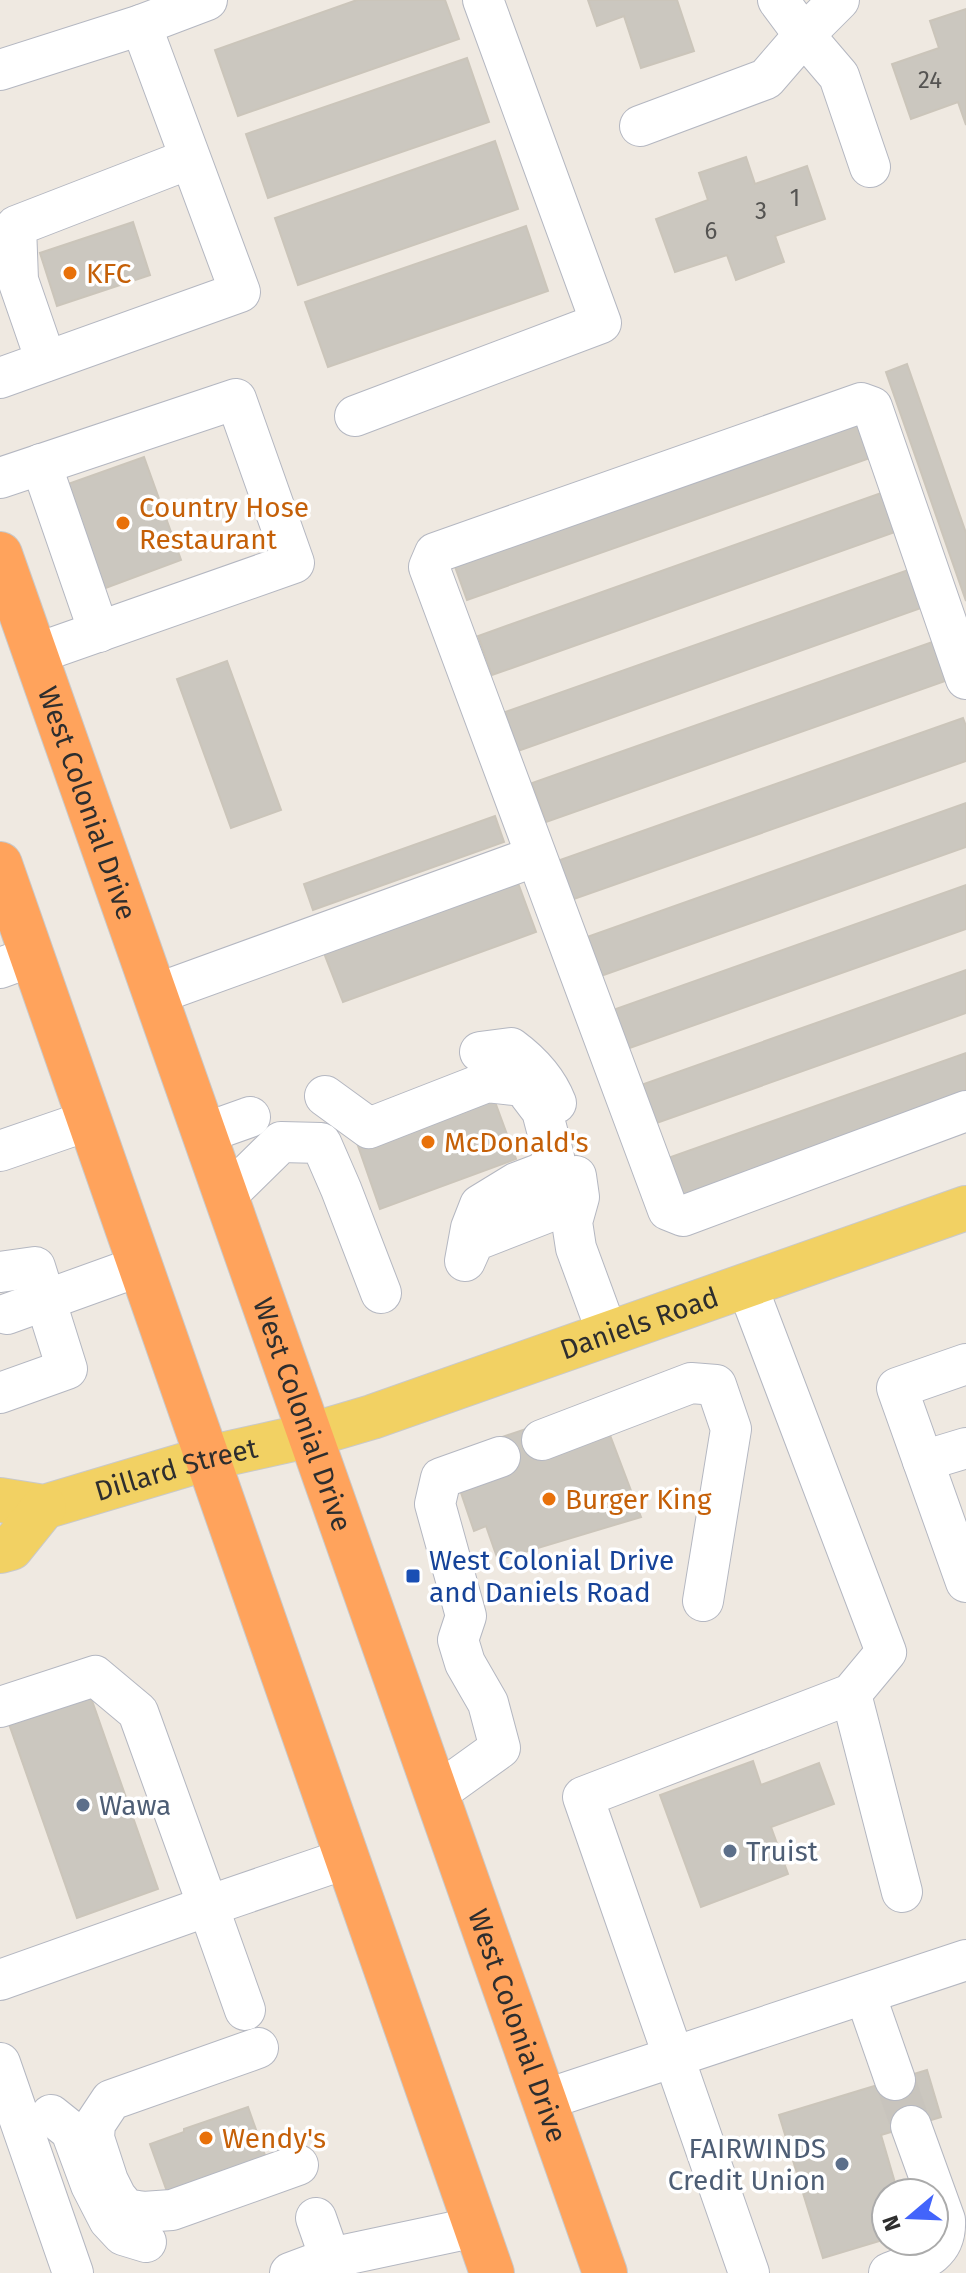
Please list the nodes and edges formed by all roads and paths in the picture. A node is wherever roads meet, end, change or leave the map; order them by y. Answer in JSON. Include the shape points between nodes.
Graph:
{"nodes":[{"id":1,"x":483,"y":0,"type":"edge"},
{"id":2,"x":778,"y":0,"type":"edge"},
{"id":3,"x":839,"y":0,"type":"edge"},
{"id":4,"x":197,"y":2,"type":"edge"},
{"id":5,"x":141,"y":25,"type":"junction"},
{"id":6,"x":804,"y":35,"type":"junction"},
{"id":7,"x":0,"y":70,"type":"edge"},
{"id":8,"x":640,"y":126,"type":"dead end"},
{"id":9,"x":189,"y":159,"type":"junction"},
{"id":10,"x":870,"y":167,"type":"dead end"},
{"id":11,"x":46,"y":361,"type":"junction"},
{"id":12,"x":0,"y":378,"type":"edge"},
{"id":13,"x":355,"y":416,"type":"dead end"},
{"id":14,"x":41,"y":464,"type":"junction"},
{"id":15,"x":0,"y":478,"type":"edge"},
{"id":16,"x":0,"y":554,"type":"edge"},
{"id":17,"x":99,"y":632,"type":"junction"},
{"id":18,"x":35,"y":654,"type":"junction"},
{"id":19,"x":966,"y":679,"type":"edge"},
{"id":20,"x":536,"y":856,"type":"junction"},
{"id":21,"x":0,"y":864,"type":"edge"},
{"id":22,"x":16,"y":962,"type":"edge"},
{"id":23,"x":156,"y":994,"type":"junction"},
{"id":24,"x":480,"y":1052,"type":"dead end"},
{"id":25,"x":325,"y":1096,"type":"dead end"},
{"id":26,"x":966,"y":1111,"type":"edge"},
{"id":27,"x":250,"y":1117,"type":"dead end"},
{"id":28,"x":90,"y":1120,"type":"junction"},
{"id":29,"x":205,"y":1133,"type":"junction"},
{"id":30,"x":0,"y":1151,"type":"edge"},
{"id":31,"x":554,"y":1157,"type":"dead end"},
{"id":32,"x":227,"y":1195,"type":"junction"},
{"id":33,"x":966,"y":1208,"type":"edge"},
{"id":34,"x":140,"y":1266,"type":"junction"},
{"id":35,"x":0,"y":1272,"type":"edge"},
{"id":36,"x":747,"y":1286,"type":"junction"},
{"id":37,"x":381,"y":1293,"type":"dead end"},
{"id":38,"x":46,"y":1300,"type":"junction"},
{"id":39,"x":7,"y":1314,"type":"dead end"},
{"id":40,"x":608,"y":1335,"type":"junction"},
{"id":41,"x":966,"y":1364,"type":"edge"},
{"id":42,"x":775,"y":1365,"type":"junction"},
{"id":43,"x":716,"y":1385,"type":"junction"},
{"id":44,"x":0,"y":1393,"type":"edge"},
{"id":45,"x":311,"y":1435,"type":"junction"},
{"id":46,"x":542,"y":1440,"type":"dead end"},
{"id":47,"x":966,"y":1448,"type":"edge"},
{"id":48,"x":500,"y":1457,"type":"dead end"},
{"id":49,"x":208,"y":1458,"type":"junction"},
{"id":50,"x":923,"y":1461,"type":"junction"},
{"id":51,"x":0,"y":1500,"type":"edge"},
{"id":52,"x":44,"y":1507,"type":"junction"},
{"id":53,"x":0,"y":1551,"type":"edge"},
{"id":54,"x":964,"y":1571,"type":"edge"},
{"id":55,"x":703,"y":1601,"type":"dead end"},
{"id":56,"x":851,"y":1694,"type":"junction"},
{"id":57,"x":0,"y":1707,"type":"edge"},
{"id":58,"x":436,"y":1794,"type":"junction"},
{"id":59,"x":348,"y":1858,"type":"junction"},
{"id":60,"x":902,"y":1892,"type":"dead end"},
{"id":61,"x":208,"y":1906,"type":"junction"},
{"id":62,"x":966,"y":1960,"type":"edge"},
{"id":63,"x":0,"y":1980,"type":"edge"},
{"id":64,"x":865,"y":1994,"type":"junction"},
{"id":65,"x":245,"y":2010,"type":"dead end"},
{"id":66,"x":258,"y":2048,"type":"dead end"},
{"id":67,"x":673,"y":2055,"type":"junction"},
{"id":68,"x":0,"y":2063,"type":"edge"},
{"id":69,"x":106,"y":2079,"type":"dead end"},
{"id":70,"x":895,"y":2080,"type":"tunnel mouth"},
{"id":71,"x":544,"y":2100,"type":"junction"},
{"id":72,"x":37,"y":2124,"type":"junction"},
{"id":73,"x":911,"y":2126,"type":"tunnel mouth"},
{"id":74,"x":306,"y":2189,"type":"junction"},
{"id":75,"x":256,"y":2203,"type":"dead end"},
{"id":76,"x":476,"y":2227,"type":"junction"},
{"id":77,"x":146,"y":2242,"type":"dead end"},
{"id":78,"x":330,"y":2258,"type":"junction"},
{"id":79,"x":73,"y":2273,"type":"edge"},
{"id":80,"x":290,"y":2273,"type":"edge"},
{"id":81,"x":391,"y":2273,"type":"edge"},
{"id":82,"x":492,"y":2273,"type":"edge"},
{"id":83,"x":605,"y":2273,"type":"edge"},
{"id":84,"x":749,"y":2273,"type":"edge"},
{"id":85,"x":889,"y":2273,"type":"edge"}],
"edges":[{"from":1,"to":13,"type":"street","via":[[601,323]]},
{"from":2,"to":6,"type":"street"},
{"from":3,"to":6,"type":"street"},
{"from":4,"to":5,"type":"street"},
{"from":5,"to":7,"type":"street"},
{"from":5,"to":9,"type":"street"},
{"from":6,"to":8,"type":"street","via":[[766,79]]},
{"from":6,"to":10,"type":"street","via":[[839,76]]},
{"from":9,"to":11,"type":"street","via":[[16,226],[18,280]]},
{"from":9,"to":11,"type":"street","via":[[240,292]]},
{"from":11,"to":12,"type":"street"},
{"from":14,"to":15,"type":"street"},
{"from":14,"to":17,"type":"street"},
{"from":14,"to":17,"type":"street","via":[[236,399],[294,563]]},
{"from":16,"to":18,"type":"highway","name":"West Colonial Drive"},
{"from":17,"to":18,"type":"street"},
{"from":18,"to":23,"type":"highway","name":"West Colonial Drive"},
{"from":19,"to":20,"type":"street","via":[[872,407],[861,403],[435,553],[429,567]]},
{"from":20,"to":23,"type":"street"},
{"from":20,"to":26,"type":"street","via":[[668,1210],[683,1216]]},
{"from":21,"to":22,"type":"highway"},
{"from":22,"to":28,"type":"highway"},
{"from":23,"to":29,"type":"highway","name":"West Colonial Drive"},
{"from":24,"to":40,"type":"street","via":[[511,1048],[529,1061],[552,1092],[571,1143],[579,1197],[572,1222],[576,1248]]},
{"from":25,"to":31,"type":"street","via":[[369,1128],[487,1082],[523,1086],[542,1111]]},
{"from":27,"to":29,"type":"street"},
{"from":28,"to":30,"type":"street"},
{"from":28,"to":34,"type":"highway"},
{"from":29,"to":32,"type":"highway","name":"West Colonial Drive"},
{"from":32,"to":37,"type":"street","via":[[281,1142],[321,1143]]},
{"from":32,"to":45,"type":"highway","name":"West Colonial Drive"},
{"from":33,"to":36,"type":"main road","name":"Daniels Road"},
{"from":34,"to":38,"type":"street"},
{"from":34,"to":49,"type":"highway"},
{"from":35,"to":38,"type":"street","via":[[35,1267]]},
{"from":36,"to":40,"type":"main road","name":"Daniels Road"},
{"from":36,"to":42,"type":"street"},
{"from":38,"to":39,"type":"street"},
{"from":38,"to":44,"type":"street","via":[[65,1384]]},
{"from":40,"to":45,"type":"main road","name":"Daniels Road"},
{"from":41,"to":50,"type":"street","via":[[897,1388]]},
{"from":42,"to":43,"type":"street"},
{"from":42,"to":56,"type":"street","via":[[886,1652]]},
{"from":43,"to":46,"type":"street","via":[[691,1383]]},
{"from":43,"to":55,"type":"street","via":[[731,1429]]},
{"from":45,"to":49,"type":"main road","name":"Dillard Street"},
{"from":45,"to":58,"type":"highway","name":"West Colonial Drive"},
{"from":47,"to":50,"type":"street"},
{"from":48,"to":58,"type":"street","via":[[441,1478],[435,1504],[466,1616],[458,1640],[488,1703],[500,1748]]},
{"from":49,"to":52,"type":"main road","name":"Dillard Street"},
{"from":49,"to":59,"type":"highway"},
{"from":50,"to":54,"type":"street"},
{"from":51,"to":52,"type":"main road","name":"Dillard Street"},
{"from":52,"to":53,"type":"main road","via":[[11,1548]]},
{"from":56,"to":60,"type":"street"},
{"from":56,"to":67,"type":"street","via":[[583,1797]]},
{"from":57,"to":61,"type":"street","via":[[95,1676],[138,1712]]},
{"from":58,"to":71,"type":"highway","name":"West Colonial Drive"},
{"from":59,"to":61,"type":"street"},
{"from":59,"to":76,"type":"highway"},
{"from":61,"to":63,"type":"street"},
{"from":61,"to":65,"type":"street"},
{"from":62,"to":64,"type":"street"},
{"from":64,"to":67,"type":"street"},
{"from":64,"to":70,"type":"street"},
{"from":66,"to":74,"type":"street","via":[[111,2100],[95,2124],[94,2138],[108,2181],[126,2209],[143,2212]]},
{"from":67,"to":71,"type":"street"},
{"from":67,"to":84,"type":"street"},
{"from":68,"to":72,"type":"street"},
{"from":69,"to":72,"type":"street"},
{"from":71,"to":83,"type":"highway","name":"West Colonial Drive"},
{"from":72,"to":77,"type":"street","via":[[71,2131],[109,2220],[123,2235]]},
{"from":72,"to":79,"type":"street"},
{"from":73,"to":85,"type":"street","via":[[946,2232],[927,2258]]},
{"from":74,"to":75,"type":"street"},
{"from":74,"to":78,"type":"street"},
{"from":76,"to":78,"type":"street"},
{"from":76,"to":81,"type":"street"},
{"from":76,"to":82,"type":"highway"},
{"from":78,"to":80,"type":"street"}]}
